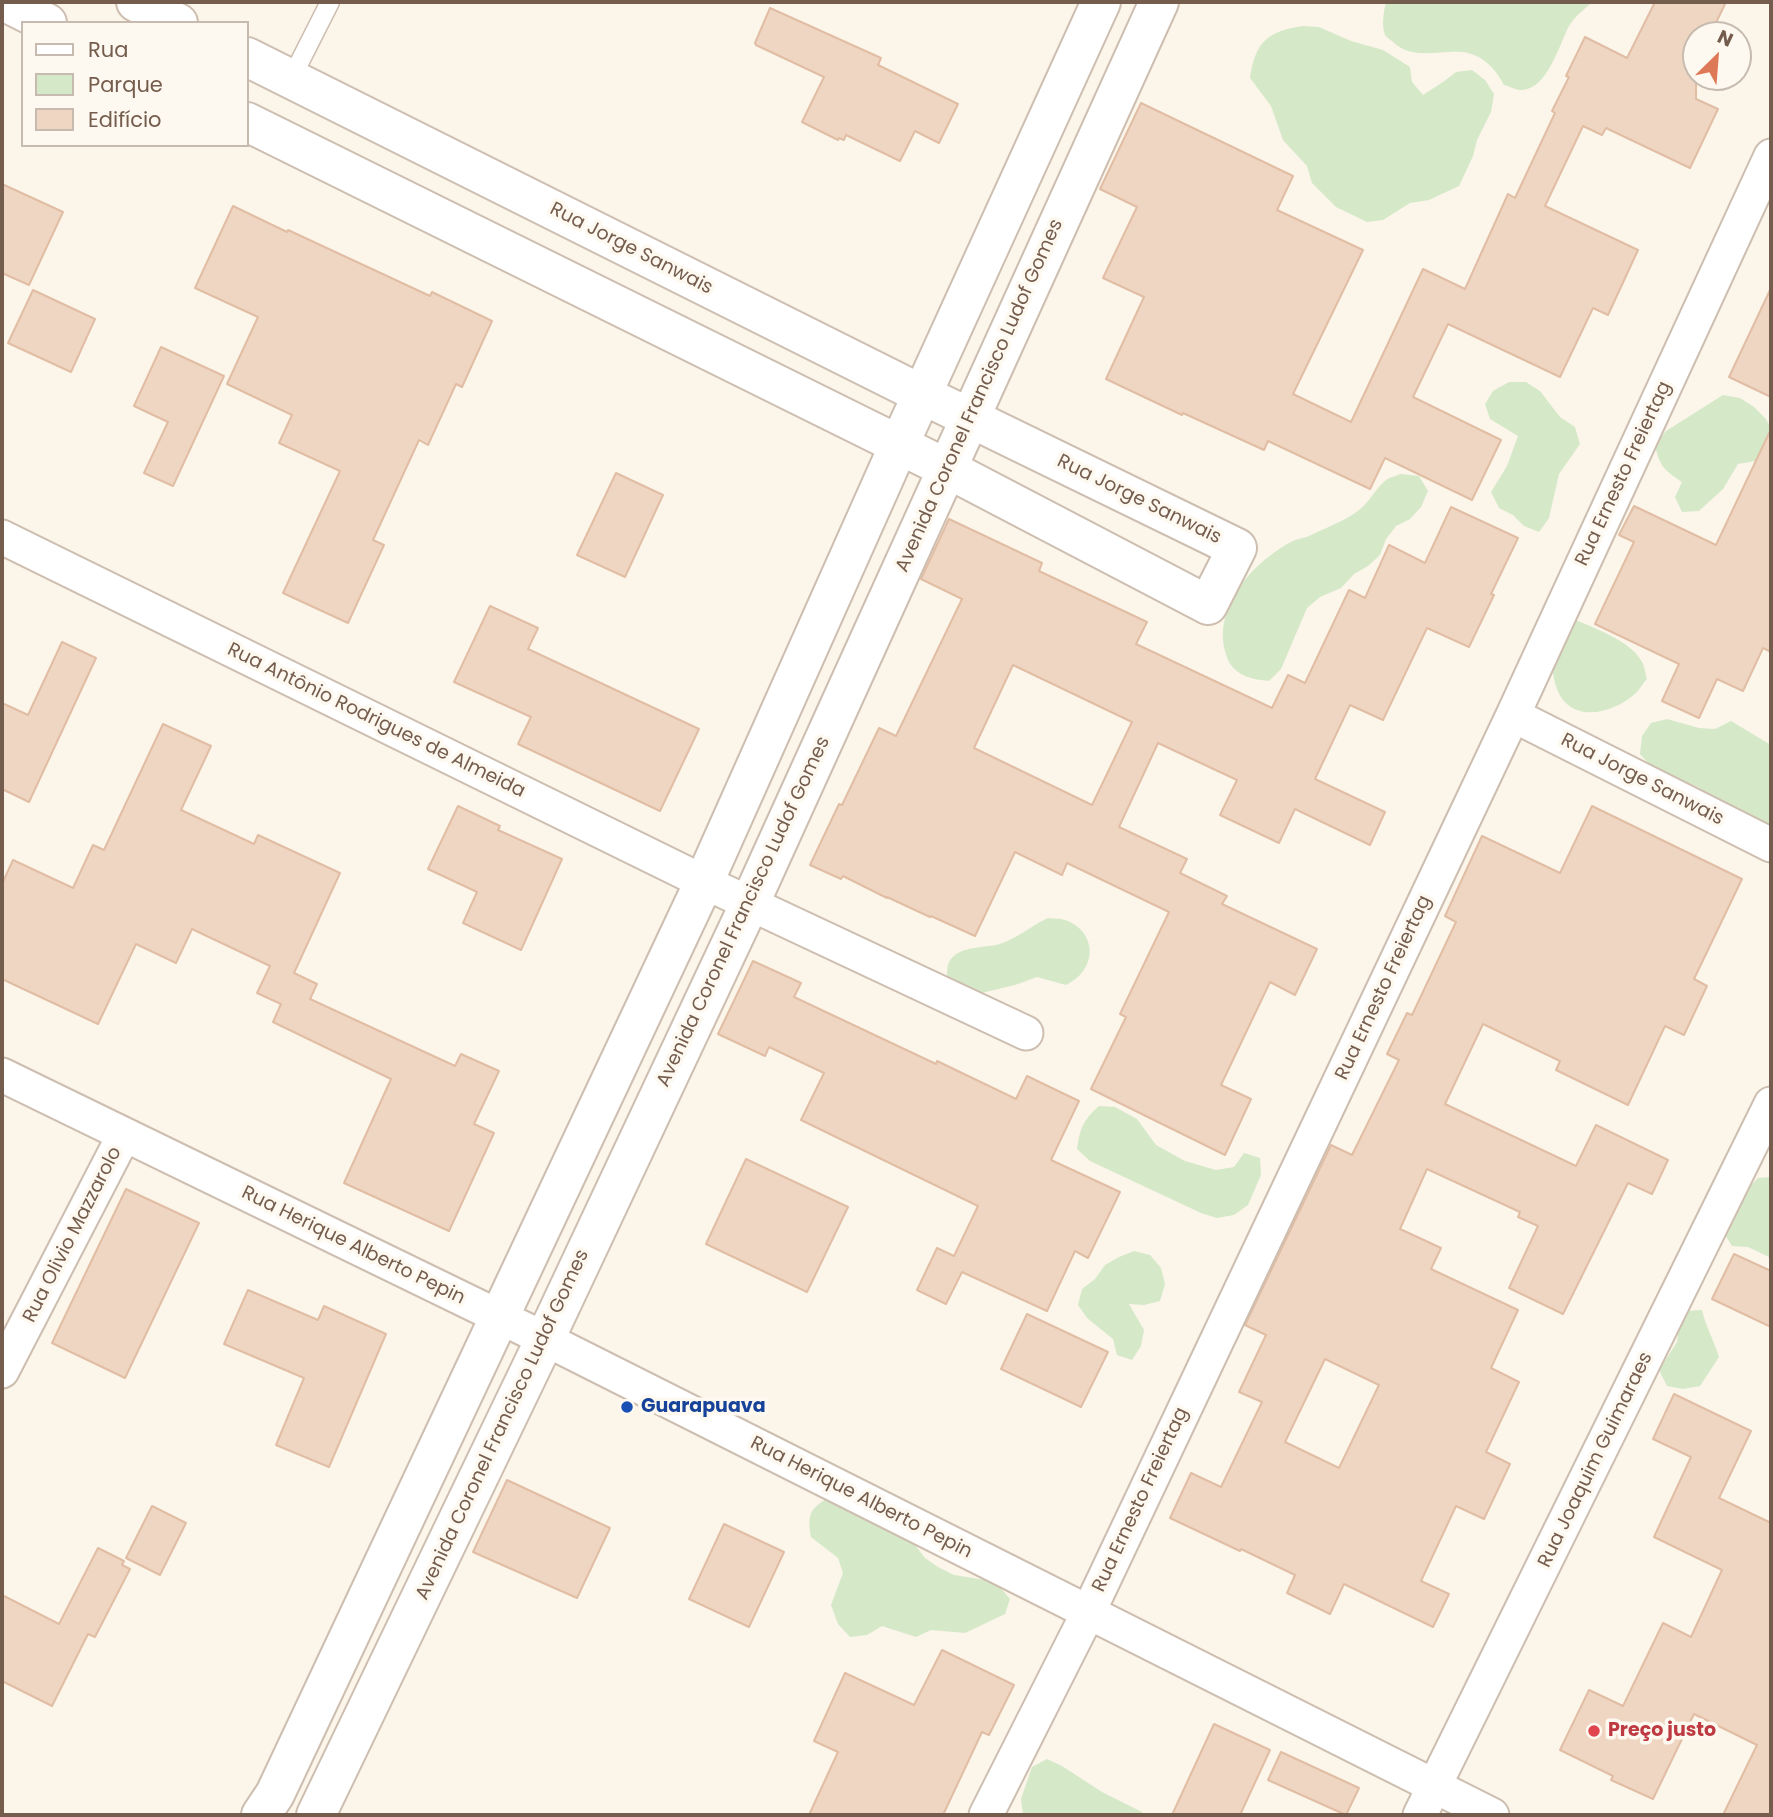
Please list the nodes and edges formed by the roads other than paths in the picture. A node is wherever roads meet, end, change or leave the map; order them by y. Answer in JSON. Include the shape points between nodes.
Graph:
{"nodes":[{"id":1,"x":5,"y":2,"type":"edge"},
{"id":2,"x":136,"y":2,"type":"edge"},
{"id":3,"x":330,"y":2,"type":"edge"},
{"id":4,"x":1101,"y":2,"type":"edge"},
{"id":5,"x":1159,"y":2,"type":"edge"},
{"id":6,"x":43,"y":21,"type":"edge"},
{"id":7,"x":174,"y":21,"type":"edge"},
{"id":8,"x":248,"y":58,"type":"edge"},
{"id":9,"x":291,"y":79,"type":"junction"},
{"id":10,"x":248,"y":122,"type":"edge"},
{"id":11,"x":1771,"y":156,"type":"edge"},
{"id":12,"x":923,"y":395,"type":"junction"},
{"id":13,"x":970,"y":417,"type":"junction"},
{"id":14,"x":899,"y":446,"type":"junction"},
{"id":15,"x":946,"y":468,"type":"junction"},
{"id":16,"x":2,"y":537,"type":"edge"},
{"id":17,"x":1513,"y":715,"type":"junction"},
{"id":18,"x":1771,"y":845,"type":"edge"},
{"id":19,"x":704,"y":882,"type":"junction"},
{"id":20,"x":750,"y":903,"type":"junction"},
{"id":21,"x":1026,"y":1033,"type":"dead end"},
{"id":22,"x":2,"y":1075,"type":"edge"},
{"id":23,"x":1771,"y":1104,"type":"edge"},
{"id":24,"x":124,"y":1135,"type":"junction"},
{"id":25,"x":499,"y":1316,"type":"junction"},
{"id":26,"x":545,"y":1339,"type":"junction"},
{"id":27,"x":2,"y":1371,"type":"edge"},
{"id":28,"x":1088,"y":1613,"type":"junction"},
{"id":29,"x":1427,"y":1801,"type":"edge"},
{"id":30,"x":268,"y":1804,"type":"edge"},
{"id":31,"x":319,"y":1814,"type":"edge"},
{"id":32,"x":986,"y":1815,"type":"edge"},
{"id":33,"x":1492,"y":1815,"type":"edge"}],
"edges":[{"from":1,"to":6,"type":"street"},
{"from":2,"to":7,"type":"street"},
{"from":3,"to":9,"type":"lane"},
{"from":4,"to":12,"type":"street"},
{"from":5,"to":13,"type":"street","name":"Avenida Coronel Francisco Ludof Gomes"},
{"from":8,"to":9,"type":"street","name":"Rua Jorge Sanwais"},
{"from":9,"to":12,"type":"street","name":"Rua Jorge Sanwais"},
{"from":10,"to":14,"type":"street","name":"Rua Jorge Sanwais"},
{"from":11,"to":17,"type":"street","name":"Rua Ernesto Freiertag"},
{"from":12,"to":13,"type":"street","name":"Rua Jorge Sanwais"},
{"from":12,"to":14,"type":"street"},
{"from":13,"to":15,"type":"street","name":"Avenida Coronel Francisco Ludof Gomes"},
{"from":13,"to":15,"type":"street","name":"Rua Jorge Sanwais","via":[[1237,548],[1208,605]]},
{"from":14,"to":15,"type":"street","name":"Rua Jorge Sanwais"},
{"from":14,"to":19,"type":"street"},
{"from":15,"to":20,"type":"street","name":"Avenida Coronel Francisco Ludof Gomes"},
{"from":16,"to":19,"type":"street","name":"Rua Antônio Rodrigues de Almeida"},
{"from":17,"to":18,"type":"street","name":"Rua Jorge Sanwais"},
{"from":17,"to":28,"type":"street","name":"Rua Ernesto Freiertag"},
{"from":19,"to":20,"type":"street","name":"Rua Antônio Rodrigues de Almeida"},
{"from":19,"to":25,"type":"street"},
{"from":20,"to":21,"type":"street","name":"Rua Antônio Rodrigues de Almeida"},
{"from":20,"to":26,"type":"street","name":"Avenida Coronel Francisco Ludof Gomes"},
{"from":22,"to":24,"type":"street","name":"Rua Herique Alberto Pepin"},
{"from":23,"to":29,"type":"street","name":"Rua Joaquim Guimaraes"},
{"from":24,"to":25,"type":"street","name":"Rua Herique Alberto Pepin"},
{"from":24,"to":27,"type":"street","name":"Rua Olivio Mazzarolo"},
{"from":25,"to":26,"type":"street","name":"Rua Herique Alberto Pepin"},
{"from":25,"to":30,"type":"street"},
{"from":26,"to":28,"type":"street","name":"Rua Herique Alberto Pepin"},
{"from":26,"to":31,"type":"street","name":"Avenida Coronel Francisco Ludof Gomes"},
{"from":28,"to":29,"type":"street","name":"Rua Herique Alberto Pepin"},
{"from":28,"to":32,"type":"street","name":"Rua Ernesto Freiertag"},
{"from":29,"to":33,"type":"street","name":"Rua Herique Alberto Pepin"},
{"from":30,"to":31,"type":"street"}]}
